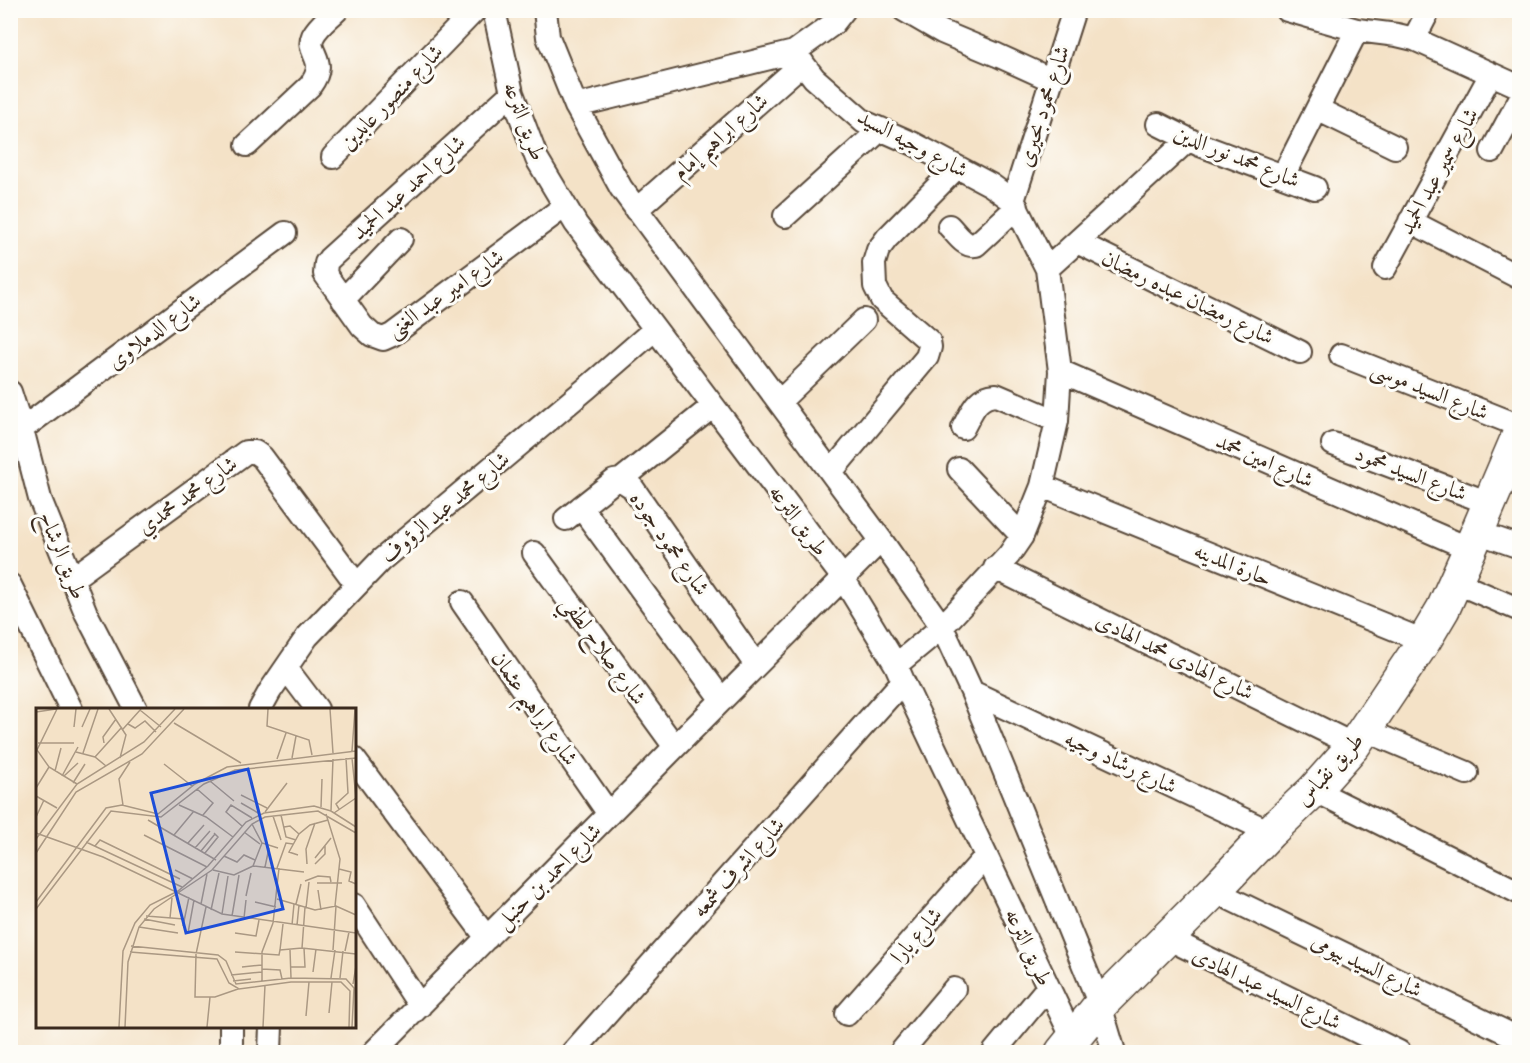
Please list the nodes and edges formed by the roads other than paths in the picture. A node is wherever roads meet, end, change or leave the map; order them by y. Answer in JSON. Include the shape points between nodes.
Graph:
{"nodes":[{"id":1,"x":337,"y":10,"type":"edge"},
{"id":2,"x":475,"y":10,"type":"edge"},
{"id":3,"x":494,"y":10,"type":"edge"},
{"id":4,"x":545,"y":10,"type":"edge"},
{"id":5,"x":844,"y":10,"type":"edge"},
{"id":6,"x":904,"y":10,"type":"edge"},
{"id":7,"x":1074,"y":10,"type":"edge"},
{"id":8,"x":1287,"y":10,"type":"edge"},
{"id":9,"x":1429,"y":10,"type":"edge"},
{"id":10,"x":1357,"y":30,"type":"junction"},
{"id":11,"x":1414,"y":39,"type":"junction"},
{"id":12,"x":799,"y":57,"type":"junction"},
{"id":13,"x":1491,"y":74,"type":"junction"},
{"id":14,"x":1052,"y":80,"type":"junction"},
{"id":15,"x":1520,"y":87,"type":"edge"},
{"id":16,"x":512,"y":93,"type":"junction"},
{"id":17,"x":1520,"y":99,"type":"edge"},
{"id":18,"x":576,"y":106,"type":"junction"},
{"id":19,"x":1317,"y":108,"type":"junction"},
{"id":20,"x":1158,"y":124,"type":"dead end"},
{"id":21,"x":881,"y":129,"type":"junction"},
{"id":22,"x":1188,"y":140,"type":"junction"},
{"id":23,"x":247,"y":145,"type":"dead end"},
{"id":24,"x":1395,"y":147,"type":"dead end"},
{"id":25,"x":1492,"y":151,"type":"dead end"},
{"id":26,"x":333,"y":157,"type":"dead end"},
{"id":27,"x":957,"y":167,"type":"junction"},
{"id":28,"x":1283,"y":176,"type":"junction"},
{"id":29,"x":1315,"y":188,"type":"dead end"},
{"id":30,"x":1015,"y":204,"type":"junction"},
{"id":31,"x":565,"y":206,"type":"junction"},
{"id":32,"x":636,"y":210,"type":"junction"},
{"id":33,"x":785,"y":216,"type":"dead end"},
{"id":34,"x":1410,"y":221,"type":"junction"},
{"id":35,"x":949,"y":226,"type":"dead end"},
{"id":36,"x":285,"y":233,"type":"dead end"},
{"id":37,"x":401,"y":239,"type":"dead end"},
{"id":38,"x":1077,"y":242,"type":"junction"},
{"id":39,"x":1385,"y":268,"type":"dead end"},
{"id":40,"x":1047,"y":269,"type":"junction"},
{"id":41,"x":1520,"y":278,"type":"edge"},
{"id":42,"x":339,"y":294,"type":"junction"},
{"id":43,"x":864,"y":320,"type":"dead end"},
{"id":44,"x":655,"y":329,"type":"junction"},
{"id":45,"x":1300,"y":352,"type":"dead end"},
{"id":46,"x":1341,"y":355,"type":"dead end"},
{"id":47,"x":1060,"y":371,"type":"junction"},
{"id":48,"x":10,"y":392,"type":"edge"},
{"id":49,"x":779,"y":402,"type":"junction"},
{"id":50,"x":713,"y":406,"type":"junction"},
{"id":51,"x":1057,"y":421,"type":"junction"},
{"id":52,"x":963,"y":428,"type":"dead end"},
{"id":53,"x":22,"y":429,"type":"junction"},
{"id":54,"x":1518,"y":438,"type":"edge"},
{"id":55,"x":1333,"y":444,"type":"dead end"},
{"id":56,"x":959,"y":469,"type":"dead end"},
{"id":57,"x":831,"y":472,"type":"junction"},
{"id":58,"x":621,"y":480,"type":"junction"},
{"id":59,"x":1042,"y":486,"type":"junction"},
{"id":60,"x":1479,"y":528,"type":"junction"},
{"id":61,"x":1022,"y":536,"type":"junction"},
{"id":62,"x":881,"y":540,"type":"junction"},
{"id":63,"x":1520,"y":547,"type":"edge"},
{"id":64,"x":534,"y":553,"type":"dead end"},
{"id":65,"x":996,"y":568,"type":"junction"},
{"id":66,"x":73,"y":578,"type":"junction"},
{"id":67,"x":843,"y":578,"type":"junction"},
{"id":68,"x":1455,"y":582,"type":"junction"},
{"id":69,"x":10,"y":585,"type":"edge"},
{"id":70,"x":357,"y":585,"type":"junction"},
{"id":71,"x":462,"y":602,"type":"dead end"},
{"id":72,"x":1520,"y":610,"type":"edge"},
{"id":73,"x":19,"y":624,"type":"edge"},
{"id":74,"x":942,"y":627,"type":"junction"},
{"id":75,"x":1424,"y":641,"type":"junction"},
{"id":76,"x":756,"y":665,"type":"junction"},
{"id":77,"x":286,"y":668,"type":"junction"},
{"id":78,"x":899,"y":673,"type":"junction"},
{"id":79,"x":972,"y":692,"type":"junction"},
{"id":80,"x":722,"y":700,"type":"junction"},
{"id":81,"x":70,"y":708,"type":"edge"},
{"id":82,"x":135,"y":708,"type":"edge"},
{"id":83,"x":261,"y":708,"type":"edge"},
{"id":84,"x":316,"y":708,"type":"edge"},
{"id":85,"x":1360,"y":737,"type":"junction"},
{"id":86,"x":675,"y":747,"type":"junction"},
{"id":87,"x":356,"y":762,"type":"edge"},
{"id":88,"x":1467,"y":773,"type":"dead end"},
{"id":89,"x":1314,"y":790,"type":"junction"},
{"id":90,"x":609,"y":814,"type":"junction"},
{"id":91,"x":1270,"y":832,"type":"junction"},
{"id":92,"x":986,"y":856,"type":"junction"},
{"id":93,"x":1214,"y":891,"type":"junction"},
{"id":94,"x":1520,"y":892,"type":"edge"},
{"id":95,"x":356,"y":908,"type":"edge"},
{"id":96,"x":487,"y":938,"type":"junction"},
{"id":97,"x":1167,"y":939,"type":"junction"},
{"id":98,"x":1048,"y":987,"type":"junction"},
{"id":99,"x":954,"y":989,"type":"dead end"},
{"id":100,"x":1100,"y":1005,"type":"junction"},
{"id":101,"x":420,"y":1006,"type":"junction"},
{"id":102,"x":847,"y":1014,"type":"dead end"},
{"id":103,"x":231,"y":1027,"type":"edge"},
{"id":104,"x":271,"y":1027,"type":"edge"},
{"id":105,"x":1520,"y":1039,"type":"edge"},
{"id":106,"x":1070,"y":1048,"type":"edge"},
{"id":107,"x":1387,"y":1050,"type":"edge"},
{"id":108,"x":231,"y":1053,"type":"edge"},
{"id":109,"x":270,"y":1053,"type":"edge"},
{"id":110,"x":374,"y":1053,"type":"edge"},
{"id":111,"x":573,"y":1053,"type":"edge"},
{"id":112,"x":901,"y":1053,"type":"edge"},
{"id":113,"x":994,"y":1053,"type":"edge"},
{"id":114,"x":1114,"y":1053,"type":"edge"}],
"edges":[{"from":1,"to":23,"type":"street","via":[[313,36],[319,63],[316,78]]},
{"from":2,"to":26,"type":"street","name":"شارع منصور عابدين"},
{"from":3,"to":16,"type":"street","name":"طريق الترعه"},
{"from":4,"to":18,"type":"street","name":"طريق الترعه","via":[[548,37]]},
{"from":5,"to":12,"type":"street","name":"شارع ابراهيم إمام"},
{"from":6,"to":14,"type":"street","via":[[942,32]]},
{"from":7,"to":14,"type":"street","name":"شارع محمود بحيرى"},
{"from":8,"to":10,"type":"street"},
{"from":9,"to":11,"type":"street"},
{"from":10,"to":11,"type":"street"},
{"from":10,"to":19,"type":"street"},
{"from":11,"to":13,"type":"street"},
{"from":12,"to":18,"type":"street"},
{"from":12,"to":21,"type":"street","name":"شارع وجيه السيد","via":[[814,78],[842,104],[864,122]]},
{"from":12,"to":32,"type":"street","name":"شارع ابراهيم إمام"},
{"from":13,"to":15,"type":"street"},
{"from":13,"to":34,"type":"street","name":"شارع سمير عبد الحميد"},
{"from":14,"to":30,"type":"street","name":"شارع محمود بحيرى"},
{"from":16,"to":31,"type":"street","name":"طريق الترعه","via":[[537,159]]},
{"from":16,"to":42,"type":"street","name":"شارع احمد عبد الحميد","via":[[329,259],[325,274]]},
{"from":17,"to":25,"type":"street"},
{"from":18,"to":32,"type":"street","name":"طريق الترعه"},
{"from":19,"to":24,"type":"street"},
{"from":19,"to":28,"type":"street"},
{"from":20,"to":22,"type":"street","name":"شارع محمد نور الدين"},
{"from":21,"to":27,"type":"street","name":"شارع وجيه السيد"},
{"from":21,"to":33,"type":"street"},
{"from":22,"to":28,"type":"street","name":"شارع محمد نور الدين"},
{"from":22,"to":38,"type":"street"},
{"from":27,"to":30,"type":"street","name":"شارع وجيه السيد"},
{"from":27,"to":57,"type":"street","via":[[887,237],[874,263],[875,286],[882,300],[929,341],[927,357]]},
{"from":28,"to":29,"type":"street","name":"شارع محمد نور الدين"},
{"from":30,"to":35,"type":"street","via":[[976,245],[966,244]]},
{"from":30,"to":40,"type":"street","name":"شارع اشرف شمعه"},
{"from":31,"to":42,"type":"street","name":"شارع امير عبد الغنى","via":[[383,339],[362,326]]},
{"from":31,"to":44,"type":"street","name":"طريق الترعه"},
{"from":32,"to":49,"type":"street","name":"طريق الترعه"},
{"from":34,"to":39,"type":"street","name":"شارع سمير عبد الحميد"},
{"from":34,"to":41,"type":"street"},
{"from":36,"to":53,"type":"street","name":"شارع الدملاوى"},
{"from":37,"to":42,"type":"street"},
{"from":38,"to":40,"type":"street"},
{"from":38,"to":45,"type":"street","name":"شارع رمضان عبده رمضان"},
{"from":40,"to":47,"type":"street","name":"شارع اشرف شمعه"},
{"from":43,"to":49,"type":"street"},
{"from":44,"to":50,"type":"street","name":"طريق الترعه"},
{"from":44,"to":70,"type":"street","name":"شارع محمد عبد الرؤوف","via":[[381,560]]},
{"from":46,"to":54,"type":"street","name":"شارع السيد موسى"},
{"from":47,"to":51,"type":"street","name":"شارع اشرف شمعه"},
{"from":47,"to":60,"type":"street","name":"شارع امين محمد"},
{"from":48,"to":53,"type":"street","name":"طريق الرشاح"},
{"from":49,"to":57,"type":"street","name":"طريق الترعه"},
{"from":50,"to":58,"type":"street"},
{"from":50,"to":67,"type":"street","name":"طريق الترعه"},
{"from":51,"to":52,"type":"street","via":[[996,395],[987,395],[979,400]]},
{"from":51,"to":59,"type":"street","name":"شارع اشرف شمعه"},
{"from":53,"to":66,"type":"street","name":"طريق الرشاح","via":[[40,499]]},
{"from":54,"to":60,"type":"street","name":"طريق نقباس"},
{"from":55,"to":60,"type":"street","name":"شارع السيد محمود"},
{"from":56,"to":61,"type":"street"},
{"from":57,"to":62,"type":"street","name":"طريق الترعه"},
{"from":58,"to":76,"type":"street","name":"شارع محمود جوده","via":[[632,487]]},
{"from":58,"to":80,"type":"street","name":"شارع محمود جوده","via":[[614,481],[573,513]]},
{"from":59,"to":61,"type":"street","name":"شارع اشرف شمعه"},
{"from":59,"to":75,"type":"street","name":"حارة المدينه"},
{"from":60,"to":63,"type":"street"},
{"from":60,"to":68,"type":"street","name":"طريق نقباس"},
{"from":61,"to":65,"type":"street","name":"شارع اشرف شمعه"},
{"from":62,"to":67,"type":"street","name":"شارع احمد بن حنبل"},
{"from":62,"to":74,"type":"street","name":"طريق الترعه"},
{"from":64,"to":86,"type":"street","name":"شارع صلاح لطفي"},
{"from":65,"to":74,"type":"street","name":"شارع اشرف شمعه"},
{"from":65,"to":85,"type":"street","name":"شارع الهادى محمد الهادى"},
{"from":66,"to":70,"type":"street","name":"شارع محمد محمدي","via":[[246,452],[255,452]]},
{"from":66,"to":82,"type":"street","name":"طريق الرشاح","via":[[86,613]]},
{"from":67,"to":76,"type":"street","name":"شارع احمد بن حنبل"},
{"from":67,"to":78,"type":"street","name":"طريق الترعه"},
{"from":68,"to":72,"type":"street"},
{"from":68,"to":75,"type":"street","name":"طريق نقباس"},
{"from":69,"to":73,"type":"street"},
{"from":70,"to":77,"type":"street","name":"شارع محمد عبد الرؤوف","via":[[307,637]]},
{"from":71,"to":90,"type":"street","name":"شارع ابراهيم عثمان"},
{"from":73,"to":81,"type":"street"},
{"from":74,"to":78,"type":"street","name":"شارع اشرف شمعه"},
{"from":74,"to":79,"type":"street","name":"طريق الترعه"},
{"from":75,"to":85,"type":"street","name":"طريق نقباس"},
{"from":76,"to":80,"type":"street","name":"شارع احمد بن حنبل"},
{"from":77,"to":83,"type":"street","name":"شارع محمد عبد الرؤوف"},
{"from":77,"to":84,"type":"street"},
{"from":78,"to":92,"type":"street","name":"طريق الترعه"},
{"from":78,"to":111,"type":"street","name":"شارع اشرف شمعه"},
{"from":79,"to":91,"type":"street","name":"شارع رشاد وجيه"},
{"from":79,"to":100,"type":"street","name":"طريق الترعه"},
{"from":80,"to":86,"type":"street","name":"شارع احمد بن حنبل"},
{"from":85,"to":88,"type":"street","name":"شارع الهادى محمد الهادى"},
{"from":85,"to":89,"type":"street","name":"طريق نقباس"},
{"from":86,"to":90,"type":"street","name":"شارع احمد بن حنبل"},
{"from":87,"to":96,"type":"street"},
{"from":89,"to":91,"type":"street","name":"طريق نقباس"},
{"from":89,"to":94,"type":"street"},
{"from":90,"to":96,"type":"street","name":"شارع احمد بن حنبل"},
{"from":91,"to":93,"type":"street","name":"طريق نقباس"},
{"from":92,"to":98,"type":"street","name":"طريق الترعه"},
{"from":92,"to":102,"type":"street","name":"شارع يارا"},
{"from":93,"to":97,"type":"street","name":"طريق نقباس"},
{"from":93,"to":105,"type":"street","name":"شارع السيد بيومى"},
{"from":95,"to":101,"type":"street"},
{"from":96,"to":101,"type":"street","name":"شارع احمد بن حنبل"},
{"from":97,"to":100,"type":"street","name":"طريق نقباس"},
{"from":97,"to":107,"type":"street","name":"شارع السيد عبد الهادى"},
{"from":98,"to":106,"type":"street","name":"طريق الترعه"},
{"from":98,"to":113,"type":"street"},
{"from":99,"to":112,"type":"street"},
{"from":100,"to":106,"type":"street","name":"طريق نقباس"},
{"from":100,"to":114,"type":"street","name":"طريق الترعه"},
{"from":101,"to":110,"type":"street","name":"شارع احمد بن حنبل"},
{"from":103,"to":108,"type":"street"},
{"from":104,"to":109,"type":"street"}]}
